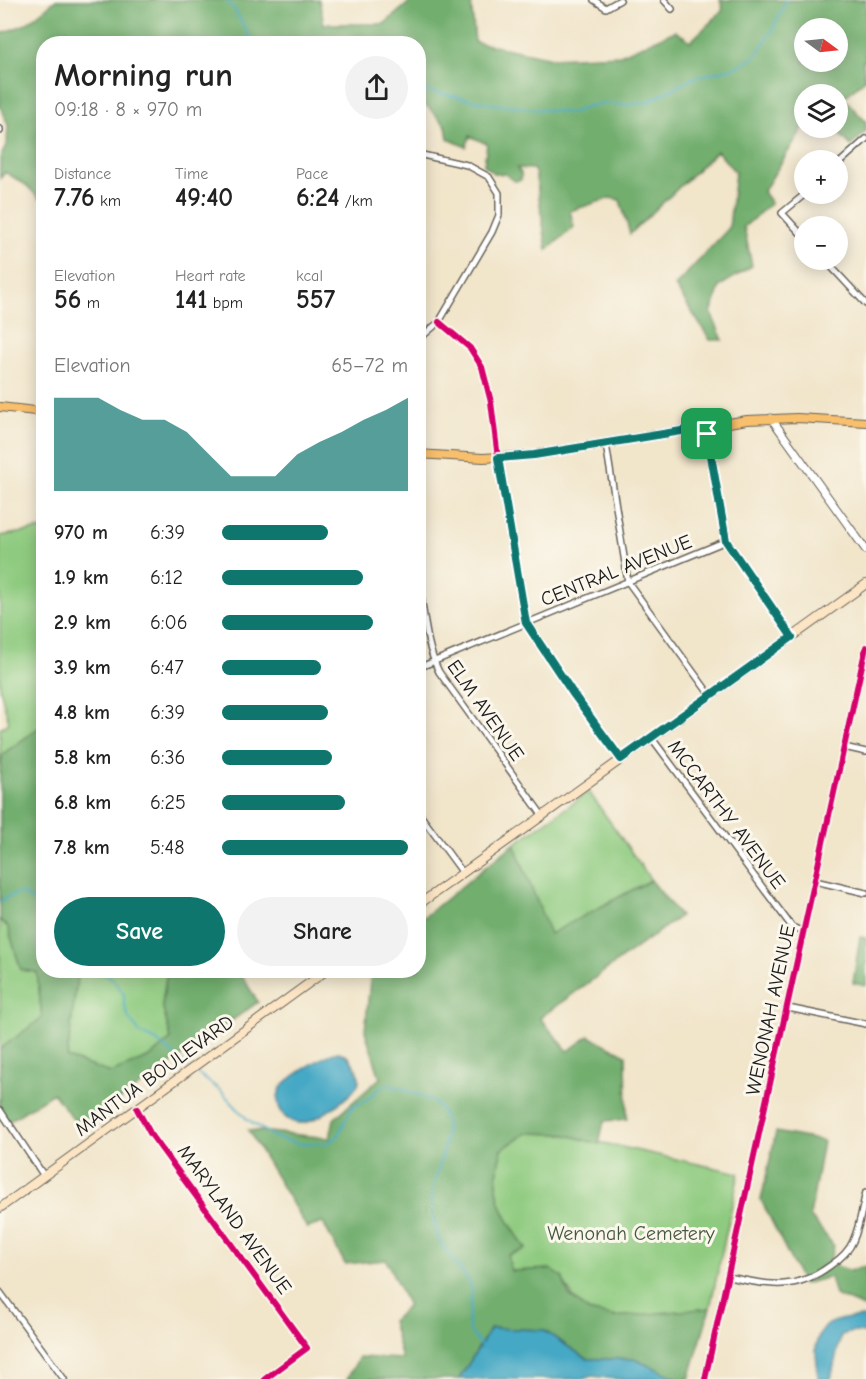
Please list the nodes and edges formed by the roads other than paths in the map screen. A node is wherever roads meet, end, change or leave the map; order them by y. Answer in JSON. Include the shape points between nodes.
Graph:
{"nodes":[{"id":1,"x":594,"y":0,"type":"edge"},
{"id":2,"x":620,"y":0,"type":"edge"},
{"id":3,"x":664,"y":0,"type":"edge"},
{"id":4,"x":672,"y":9,"type":"dead end"},
{"id":5,"x":866,"y":139,"type":"edge"},
{"id":6,"x":848,"y":155,"type":"edge"},
{"id":7,"x":426,"y":156,"type":"edge"},
{"id":8,"x":794,"y":203,"type":"edge"},
{"id":9,"x":794,"y":226,"type":"edge"},
{"id":10,"x":834,"y":270,"type":"edge"},
{"id":11,"x":866,"y":304,"type":"edge"},
{"id":12,"x":439,"y":322,"type":"junction"},
{"id":13,"x":426,"y":333,"type":"edge"},
{"id":14,"x":0,"y":407,"type":"edge"},
{"id":15,"x":36,"y":411,"type":"edge"},
{"id":16,"x":771,"y":418,"type":"junction"},
{"id":17,"x":866,"y":422,"type":"edge"},
{"id":18,"x":706,"y":427,"type":"junction"},
{"id":19,"x":606,"y":444,"type":"junction"},
{"id":20,"x":426,"y":455,"type":"edge"},
{"id":21,"x":498,"y":458,"type":"junction"},
{"id":22,"x":726,"y":541,"type":"junction"},
{"id":23,"x":866,"y":550,"type":"edge"},
{"id":24,"x":628,"y":582,"type":"junction"},
{"id":25,"x":866,"y":584,"type":"edge"},
{"id":26,"x":426,"y":620,"type":"edge"},
{"id":27,"x":526,"y":623,"type":"junction"},
{"id":28,"x":792,"y":637,"type":"junction"},
{"id":29,"x":866,"y":647,"type":"edge"},
{"id":30,"x":434,"y":662,"type":"junction"},
{"id":31,"x":426,"y":665,"type":"edge"},
{"id":32,"x":710,"y":695,"type":"junction"},
{"id":33,"x":651,"y":737,"type":"junction"},
{"id":34,"x":844,"y":747,"type":"junction"},
{"id":35,"x":866,"y":752,"type":"edge"},
{"id":36,"x":621,"y":759,"type":"junction"},
{"id":37,"x":542,"y":815,"type":"junction"},
{"id":38,"x":426,"y":823,"type":"edge"},
{"id":39,"x":463,"y":873,"type":"junction"},
{"id":40,"x":815,"y":881,"type":"junction"},
{"id":41,"x":866,"y":893,"type":"edge"},
{"id":42,"x":426,"y":899,"type":"edge"},
{"id":43,"x":804,"y":932,"type":"junction"},
{"id":44,"x":316,"y":978,"type":"edge"},
{"id":45,"x":788,"y":1008,"type":"junction"},
{"id":46,"x":866,"y":1024,"type":"edge"},
{"id":47,"x":137,"y":1109,"type":"junction"},
{"id":48,"x":0,"y":1110,"type":"edge"},
{"id":49,"x":44,"y":1176,"type":"junction"},
{"id":50,"x":866,"y":1192,"type":"edge"},
{"id":51,"x":0,"y":1208,"type":"edge"},
{"id":52,"x":729,"y":1277,"type":"junction"},
{"id":53,"x":0,"y":1292,"type":"edge"},
{"id":54,"x":64,"y":1379,"type":"edge"},
{"id":55,"x":265,"y":1379,"type":"edge"},
{"id":56,"x":705,"y":1379,"type":"edge"}],
"edges":[{"from":1,"to":2,"type":"street","via":[[606,8]]},
{"from":3,"to":4,"type":"street"},
{"from":5,"to":6,"type":"street"},
{"from":7,"to":12,"type":"street","via":[[467,165],[489,177],[499,193],[499,215],[492,232]]},
{"from":8,"to":9,"type":"street","via":[[782,213]]},
{"from":10,"to":11,"type":"street"},
{"from":12,"to":13,"type":"street"},
{"from":12,"to":21,"type":"street","via":[[470,348],[482,367]]},
{"from":14,"to":15,"type":"main road"},
{"from":16,"to":17,"type":"main road"},
{"from":16,"to":18,"type":"main road"},
{"from":16,"to":23,"type":"street"},
{"from":18,"to":19,"type":"main road"},
{"from":18,"to":22,"type":"street"},
{"from":19,"to":21,"type":"main road"},
{"from":19,"to":24,"type":"street"},
{"from":20,"to":21,"type":"main road"},
{"from":21,"to":27,"type":"street"},
{"from":22,"to":24,"type":"street","name":"CENTRAL AVENUE"},
{"from":22,"to":28,"type":"street"},
{"from":24,"to":27,"type":"street","name":"CENTRAL AVENUE"},
{"from":24,"to":32,"type":"street"},
{"from":25,"to":28,"type":"main road"},
{"from":26,"to":30,"type":"street","name":"ELM AVENUE"},
{"from":27,"to":30,"type":"street","name":"CENTRAL AVENUE"},
{"from":27,"to":36,"type":"street"},
{"from":28,"to":32,"type":"main road"},
{"from":29,"to":34,"type":"street","name":"WENONAH AVENUE"},
{"from":30,"to":31,"type":"street","name":"CENTRAL AVENUE"},
{"from":30,"to":37,"type":"street","name":"ELM AVENUE"},
{"from":32,"to":33,"type":"main road"},
{"from":33,"to":36,"type":"main road"},
{"from":33,"to":43,"type":"street","name":"MCCARTHY AVENUE","via":[[792,927]]},
{"from":34,"to":35,"type":"street"},
{"from":34,"to":40,"type":"street","name":"WENONAH AVENUE"},
{"from":36,"to":37,"type":"main road"},
{"from":37,"to":39,"type":"main road"},
{"from":38,"to":39,"type":"street"},
{"from":39,"to":42,"type":"main road"},
{"from":40,"to":41,"type":"street"},
{"from":40,"to":43,"type":"street","name":"WENONAH AVENUE"},
{"from":43,"to":45,"type":"street","name":"WENONAH AVENUE"},
{"from":44,"to":47,"type":"main road","name":"MANTUA BOULEVARD"},
{"from":45,"to":46,"type":"street"},
{"from":45,"to":52,"type":"street","name":"WENONAH AVENUE"},
{"from":47,"to":49,"type":"main road","name":"MANTUA BOULEVARD"},
{"from":47,"to":55,"type":"street","name":"MARYLAND AVENUE","via":[[150,1133],[307,1348]]},
{"from":48,"to":49,"type":"street"},
{"from":49,"to":51,"type":"main road","name":"MANTUA BOULEVARD"},
{"from":50,"to":52,"type":"street","via":[[852,1244],[818,1274],[797,1284]]},
{"from":52,"to":56,"type":"street","name":"WENONAH AVENUE"},
{"from":53,"to":54,"type":"street"}]}
